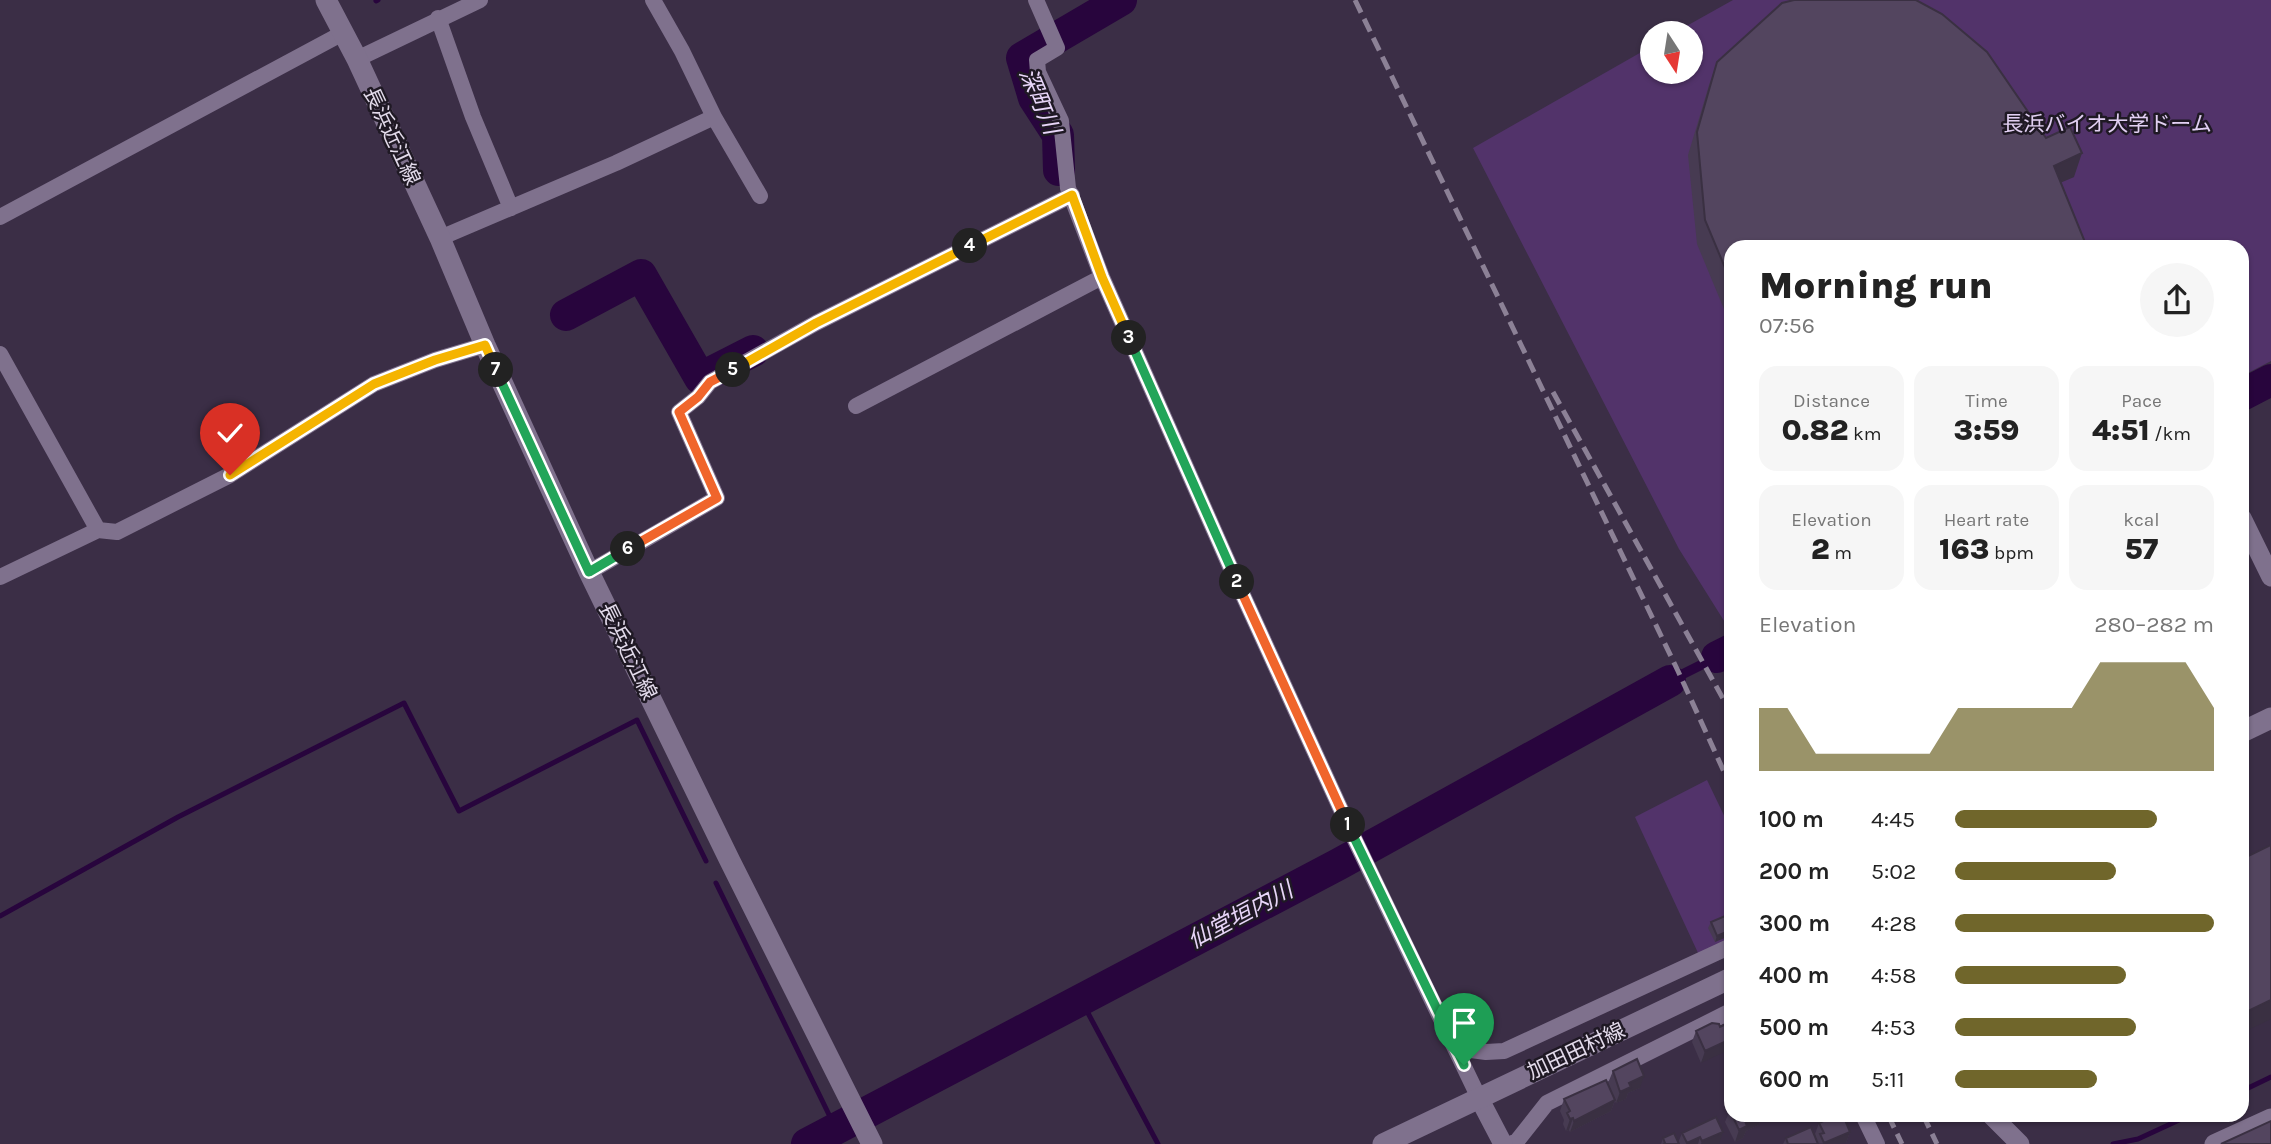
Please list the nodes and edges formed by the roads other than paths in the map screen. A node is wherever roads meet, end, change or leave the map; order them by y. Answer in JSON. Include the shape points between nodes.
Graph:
{"nodes":[{"id":1,"x":326,"y":0,"type":"edge"},
{"id":2,"x":480,"y":0,"type":"edge"},
{"id":3,"x":653,"y":0,"type":"edge"},
{"id":4,"x":1036,"y":0,"type":"edge"},
{"id":5,"x":438,"y":18,"type":"junction"},
{"id":6,"x":342,"y":33,"type":"junction"},
{"id":7,"x":357,"y":59,"type":"junction"},
{"id":8,"x":713,"y":117,"type":"junction"},
{"id":9,"x":1072,"y":195,"type":"junction"},
{"id":10,"x":760,"y":196,"type":"dead end"},
{"id":11,"x":511,"y":208,"type":"junction"},
{"id":12,"x":0,"y":217,"type":"edge"},
{"id":13,"x":440,"y":238,"type":"junction"},
{"id":14,"x":1102,"y":277,"type":"junction"},
{"id":15,"x":485,"y":345,"type":"junction"},
{"id":16,"x":0,"y":354,"type":"edge"},
{"id":17,"x":856,"y":406,"type":"dead end"},
{"id":18,"x":98,"y":530,"type":"junction"},
{"id":19,"x":2249,"y":531,"type":"edge"},
{"id":20,"x":589,"y":572,"type":"junction"},
{"id":21,"x":2271,"y":577,"type":"edge"},
{"id":22,"x":0,"y":578,"type":"edge"},
{"id":23,"x":2271,"y":718,"type":"edge"},
{"id":24,"x":2249,"y":729,"type":"edge"},
{"id":25,"x":1724,"y":949,"type":"edge"},
{"id":26,"x":1724,"y":981,"type":"edge"},
{"id":27,"x":1724,"y":1014,"type":"edge"},
{"id":28,"x":1456,"y":1048,"type":"junction"},
{"id":29,"x":1479,"y":1098,"type":"junction"},
{"id":30,"x":2271,"y":1118,"type":"edge"},
{"id":31,"x":1866,"y":1122,"type":"edge"},
{"id":32,"x":1998,"y":1122,"type":"edge"},
{"id":33,"x":869,"y":1138,"type":"edge"},
{"id":34,"x":1383,"y":1144,"type":"edge"},
{"id":35,"x":1503,"y":1144,"type":"edge"},
{"id":36,"x":1511,"y":1144,"type":"edge"},
{"id":37,"x":1877,"y":1144,"type":"edge"},
{"id":38,"x":2020,"y":1144,"type":"edge"},
{"id":39,"x":2214,"y":1144,"type":"edge"}],
"edges":[{"from":1,"to":6,"type":"main road","name":"長浜近江線"},
{"from":2,"to":5,"type":"street"},
{"from":3,"to":8,"type":"street"},
{"from":4,"to":9,"type":"street","via":[[1057,48],[1037,61],[1038,72],[1061,121]]},
{"from":5,"to":7,"type":"street"},
{"from":5,"to":11,"type":"street"},
{"from":6,"to":7,"type":"main road","name":"長浜近江線"},
{"from":6,"to":12,"type":"street"},
{"from":7,"to":13,"type":"main road","name":"長浜近江線"},
{"from":8,"to":10,"type":"street"},
{"from":8,"to":11,"type":"street"},
{"from":9,"to":14,"type":"street"},
{"from":9,"to":20,"type":"street","via":[[816,323],[710,382],[679,412],[717,498]]},
{"from":11,"to":13,"type":"street"},
{"from":13,"to":15,"type":"main road","name":"長浜近江線"},
{"from":14,"to":17,"type":"street"},
{"from":14,"to":28,"type":"street","via":[[1241,592]]},
{"from":15,"to":18,"type":"street","via":[[374,384],[230,475],[117,531]]},
{"from":15,"to":20,"type":"main road","name":"長浜近江線"},
{"from":16,"to":18,"type":"street"},
{"from":18,"to":22,"type":"street"},
{"from":19,"to":21,"type":"street"},
{"from":20,"to":33,"type":"main road","name":"長浜近江線"},
{"from":23,"to":24,"type":"main road"},
{"from":25,"to":28,"type":"street","via":[[1504,1051]]},
{"from":26,"to":29,"type":"main road","name":"加田田村線"},
{"from":27,"to":36,"type":"street","via":[[1546,1103]]},
{"from":28,"to":29,"type":"street"},
{"from":29,"to":34,"type":"main road","name":"加田田村線"},
{"from":29,"to":35,"type":"street"},
{"from":30,"to":39,"type":"street"},
{"from":31,"to":37,"type":"street"},
{"from":32,"to":38,"type":"street"}]}
